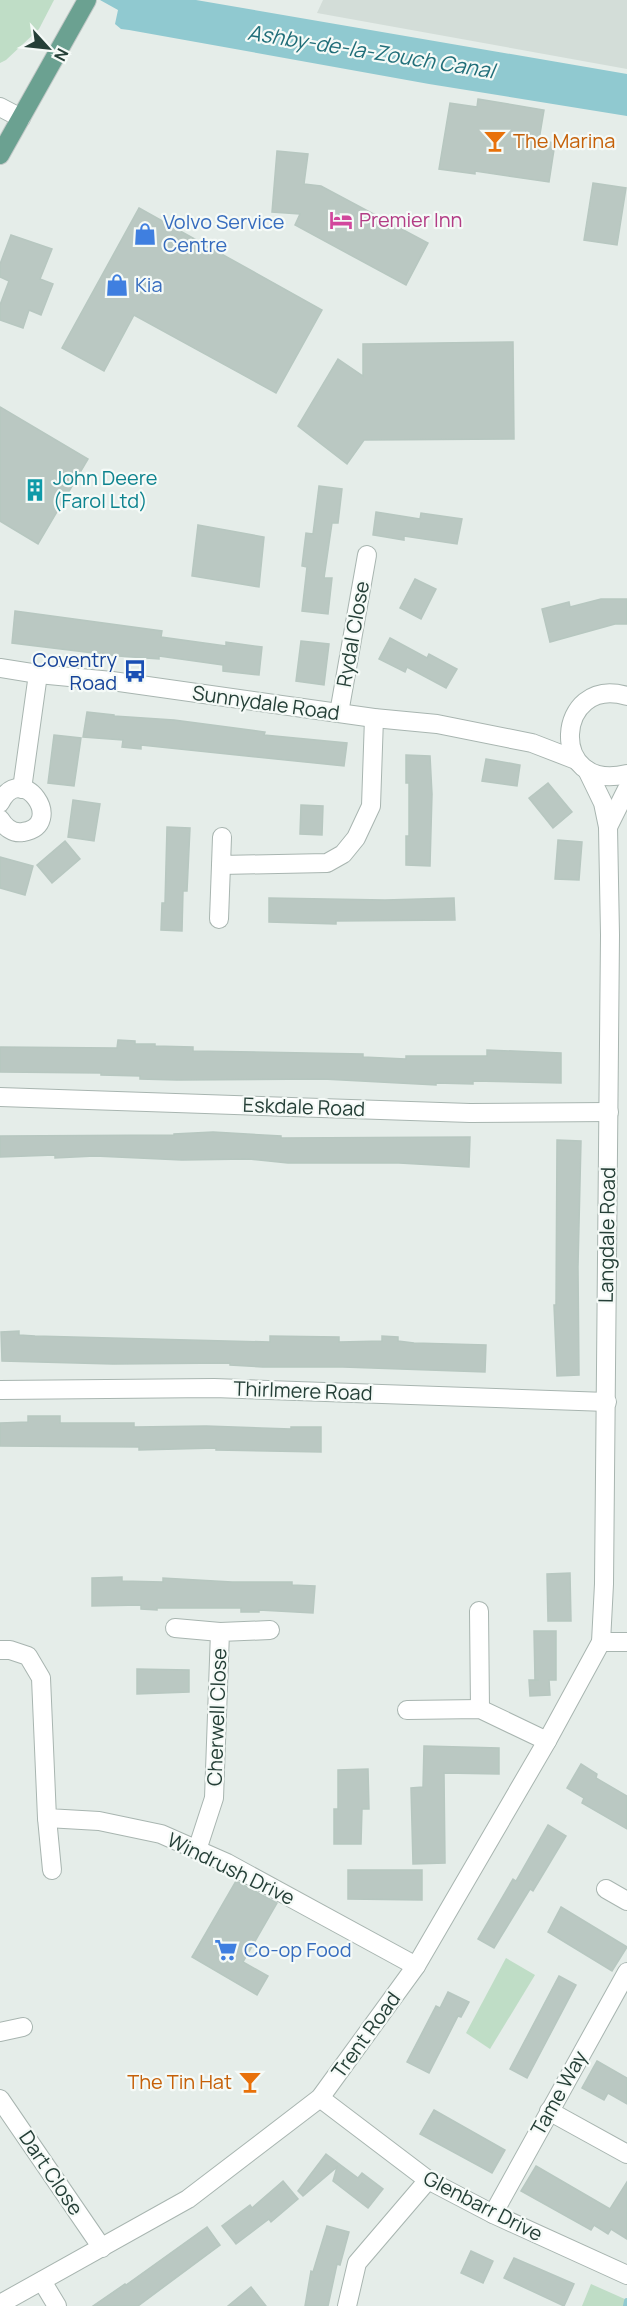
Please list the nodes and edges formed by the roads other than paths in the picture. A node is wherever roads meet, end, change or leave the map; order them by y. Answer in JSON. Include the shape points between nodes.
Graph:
{"nodes":[{"id":1,"x":83,"y":7,"type":"edge"},
{"id":2,"x":0,"y":107,"type":"edge"},
{"id":3,"x":21,"y":118,"type":"junction"},
{"id":4,"x":0,"y":155,"type":"edge"},
{"id":5,"x":367,"y":555,"type":"dead end"},
{"id":6,"x":0,"y":668,"type":"edge"},
{"id":7,"x":38,"y":674,"type":"junction"},
{"id":8,"x":627,"y":696,"type":"edge"},
{"id":9,"x":339,"y":713,"type":"junction"},
{"id":10,"x":374,"y":718,"type":"junction"},
{"id":11,"x":568,"y":735,"type":"junction"},
{"id":12,"x":532,"y":743,"type":"junction"},
{"id":13,"x":581,"y":765,"type":"junction"},
{"id":14,"x":627,"y":774,"type":"edge"},
{"id":15,"x":22,"y":789,"type":"junction"},
{"id":16,"x":627,"y":789,"type":"edge"},
{"id":17,"x":0,"y":803,"type":"edge"},
{"id":18,"x":0,"y":819,"type":"edge"},
{"id":19,"x":608,"y":827,"type":"junction"},
{"id":20,"x":222,"y":837,"type":"dead end"},
{"id":21,"x":221,"y":865,"type":"junction"},
{"id":22,"x":219,"y":919,"type":"dead end"},
{"id":23,"x":0,"y":1096,"type":"edge"},
{"id":24,"x":609,"y":1112,"type":"junction"},
{"id":25,"x":0,"y":1390,"type":"edge"},
{"id":26,"x":607,"y":1402,"type":"junction"},
{"id":27,"x":479,"y":1611,"type":"dead end"},
{"id":28,"x":175,"y":1628,"type":"dead end"},
{"id":29,"x":270,"y":1630,"type":"dead end"},
{"id":30,"x":220,"y":1632,"type":"junction"},
{"id":31,"x":601,"y":1642,"type":"junction"},
{"id":32,"x":627,"y":1642,"type":"edge"},
{"id":33,"x":0,"y":1650,"type":"edge"},
{"id":34,"x":480,"y":1709,"type":"junction"},
{"id":35,"x":407,"y":1710,"type":"dead end"},
{"id":36,"x":547,"y":1742,"type":"junction"},
{"id":37,"x":47,"y":1818,"type":"junction"},
{"id":38,"x":197,"y":1850,"type":"junction"},
{"id":39,"x":52,"y":1870,"type":"dead end"},
{"id":40,"x":606,"y":1889,"type":"dead end"},
{"id":41,"x":627,"y":1901,"type":"edge"},
{"id":42,"x":416,"y":1966,"type":"junction"},
{"id":43,"x":627,"y":1972,"type":"edge"},
{"id":44,"x":23,"y":2027,"type":"dead end"},
{"id":45,"x":0,"y":2032,"type":"edge"},
{"id":46,"x":321,"y":2097,"type":"junction"},
{"id":47,"x":0,"y":2099,"type":"edge"},
{"id":48,"x":549,"y":2111,"type":"junction"},
{"id":49,"x":627,"y":2154,"type":"edge"},
{"id":50,"x":428,"y":2180,"type":"junction"},
{"id":51,"x":492,"y":2214,"type":"junction"},
{"id":52,"x":102,"y":2248,"type":"junction"},
{"id":53,"x":627,"y":2275,"type":"edge"},
{"id":54,"x":42,"y":2281,"type":"junction"},
{"id":55,"x":0,"y":2304,"type":"edge"},
{"id":56,"x":57,"y":2306,"type":"edge"},
{"id":57,"x":347,"y":2306,"type":"edge"}],
"edges":[{"from":1,"to":3,"type":"main road"},
{"from":2,"to":3,"type":"street"},
{"from":3,"to":4,"type":"main road"},
{"from":5,"to":9,"type":"street","name":"Rydal Close"},
{"from":6,"to":7,"type":"street","name":"Sunnydale Road"},
{"from":7,"to":9,"type":"street","name":"Sunnydale Road"},
{"from":7,"to":15,"type":"street"},
{"from":8,"to":11,"type":"street","via":[[601,694],[588,700],[576,711]]},
{"from":9,"to":10,"type":"street","name":"Sunnydale Road"},
{"from":10,"to":12,"type":"street","name":"Sunnydale Road","via":[[437,724]]},
{"from":10,"to":21,"type":"street","via":[[371,806],[356,838],[343,854],[327,862]]},
{"from":11,"to":12,"type":"street","name":"Sunnydale Road"},
{"from":11,"to":13,"type":"street","name":"Langdale Road"},
{"from":12,"to":13,"type":"street","name":"Sunnydale Road"},
{"from":13,"to":14,"type":"street","name":"Sunnydale Road","via":[[597,776]]},
{"from":13,"to":19,"type":"street","name":"Langdale Road","via":[[603,803]]},
{"from":15,"to":17,"type":"street","via":[[8,793]]},
{"from":15,"to":18,"type":"street","via":[[39,800],[42,813],[36,826],[17,832]]},
{"from":16,"to":19,"type":"street","name":"Langdale Road"},
{"from":19,"to":24,"type":"street","name":"Langdale Road"},
{"from":20,"to":21,"type":"street"},
{"from":21,"to":22,"type":"street"},
{"from":23,"to":24,"type":"street","name":"Eskdale Road","via":[[470,1113]]},
{"from":24,"to":26,"type":"street","name":"Langdale Road"},
{"from":25,"to":26,"type":"street","name":"Thirlmere Road","via":[[214,1388]]},
{"from":26,"to":31,"type":"street","name":"Langdale Road"},
{"from":27,"to":34,"type":"street"},
{"from":28,"to":30,"type":"street"},
{"from":29,"to":30,"type":"street","name":"Cherwell Close"},
{"from":30,"to":38,"type":"street","name":"Cherwell Close","via":[[214,1798]]},
{"from":31,"to":32,"type":"street"},
{"from":31,"to":36,"type":"street","name":"Trent Road"},
{"from":33,"to":37,"type":"street","via":[[28,1656],[42,1678]]},
{"from":34,"to":35,"type":"street"},
{"from":34,"to":36,"type":"street"},
{"from":36,"to":42,"type":"street","name":"Trent Road"},
{"from":37,"to":38,"type":"street","name":"Windrush Drive","via":[[99,1821],[161,1834]]},
{"from":37,"to":39,"type":"street"},
{"from":38,"to":42,"type":"street","name":"Windrush Drive"},
{"from":40,"to":41,"type":"street"},
{"from":42,"to":46,"type":"street","name":"Trent Road"},
{"from":43,"to":48,"type":"street","name":"Tame Way"},
{"from":44,"to":45,"type":"street"},
{"from":46,"to":50,"type":"street","name":"Glenbarr Drive"},
{"from":46,"to":52,"type":"street","name":"Trent Road","via":[[188,2199]]},
{"from":47,"to":52,"type":"street","name":"Dart Close"},
{"from":48,"to":49,"type":"street"},
{"from":48,"to":51,"type":"street","name":"Tame Way"},
{"from":50,"to":51,"type":"street","name":"Glenbarr Drive"},
{"from":50,"to":57,"type":"street","via":[[357,2263]]},
{"from":51,"to":53,"type":"street","name":"Glenbarr Drive"},
{"from":52,"to":54,"type":"street","name":"Trent Road"},
{"from":54,"to":55,"type":"street","name":"Trent Road"},
{"from":54,"to":56,"type":"street"}]}
